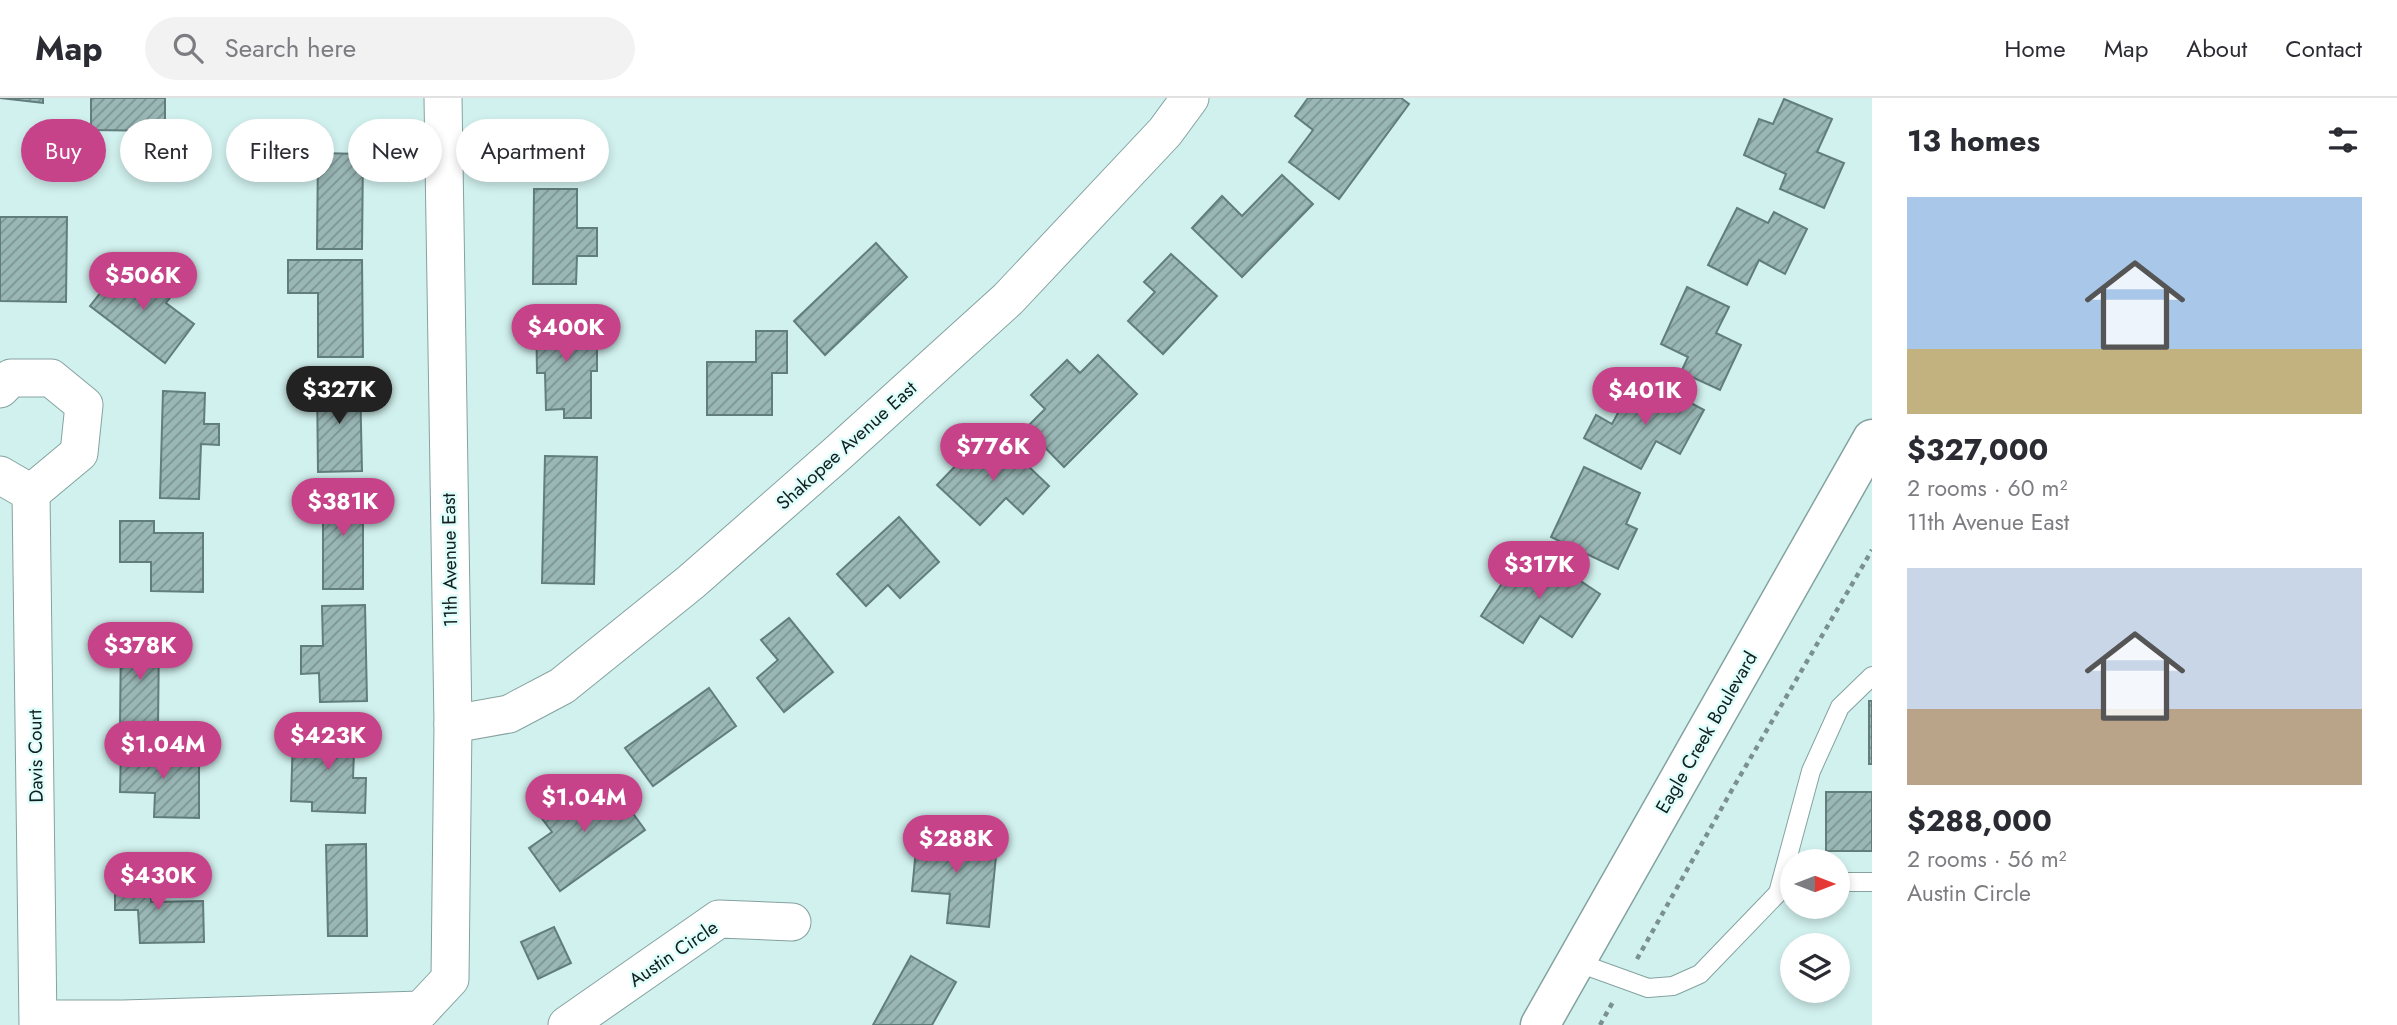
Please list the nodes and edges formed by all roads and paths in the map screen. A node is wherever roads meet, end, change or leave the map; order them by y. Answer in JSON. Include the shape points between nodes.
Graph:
{"nodes":[{"id":1,"x":443,"y":98,"type":"edge"},
{"id":2,"x":1190,"y":98,"type":"edge"},
{"id":3,"x":0,"y":389,"type":"edge"},
{"id":4,"x":1872,"y":439,"type":"edge"},
{"id":5,"x":15,"y":484,"type":"edge"},
{"id":6,"x":1872,"y":551,"type":"edge"},
{"id":7,"x":1872,"y":676,"type":"edge"},
{"id":8,"x":453,"y":724,"type":"junction"},
{"id":9,"x":1794,"y":849,"type":"edge"},
{"id":10,"x":1872,"y":882,"type":"edge"},
{"id":11,"x":1850,"y":883,"type":"edge"},
{"id":12,"x":1780,"y":894,"type":"edge"},
{"id":13,"x":792,"y":922,"type":"dead end"},
{"id":14,"x":1576,"y":962,"type":"junction"},
{"id":15,"x":1626,"y":980,"type":"junction"},
{"id":16,"x":426,"y":1018,"type":"edge"},
{"id":17,"x":38,"y":1022,"type":"edge"},
{"id":18,"x":123,"y":1022,"type":"edge"},
{"id":19,"x":567,"y":1025,"type":"edge"},
{"id":20,"x":1540,"y":1025,"type":"edge"},
{"id":21,"x":1600,"y":1025,"type":"edge"}],
"edges":[{"from":1,"to":8,"type":"street","name":"11th Avenue East"},
{"from":2,"to":8,"type":"street","name":"Shakopee Avenue East","via":[[1165,132],[1008,299],[691,582],[562,686],[509,714]]},
{"from":3,"to":5,"type":"street","name":"Davis Court","via":[[11,378],[51,378],[84,405],[79,453]]},
{"from":4,"to":14,"type":"street","name":"Eagle Creek Boulevard"},
{"from":5,"to":17,"type":"street","name":"Davis Court"},
{"from":6,"to":15,"type":"path"},
{"from":7,"to":9,"type":"lane","via":[[1840,706],[1811,771]]},
{"from":8,"to":16,"type":"street","name":"11th Avenue East","via":[[450,979]]},
{"from":10,"to":11,"type":"lane"},
{"from":12,"to":15,"type":"lane","via":[[1700,974],[1673,986],[1648,988]]},
{"from":13,"to":19,"type":"street","name":"Austin Circle","via":[[719,919]]},
{"from":14,"to":15,"type":"lane"},
{"from":14,"to":20,"type":"street","name":"Eagle Creek Boulevard"},
{"from":15,"to":21,"type":"path"},
{"from":16,"to":18,"type":"street"},
{"from":17,"to":18,"type":"street"}]}
